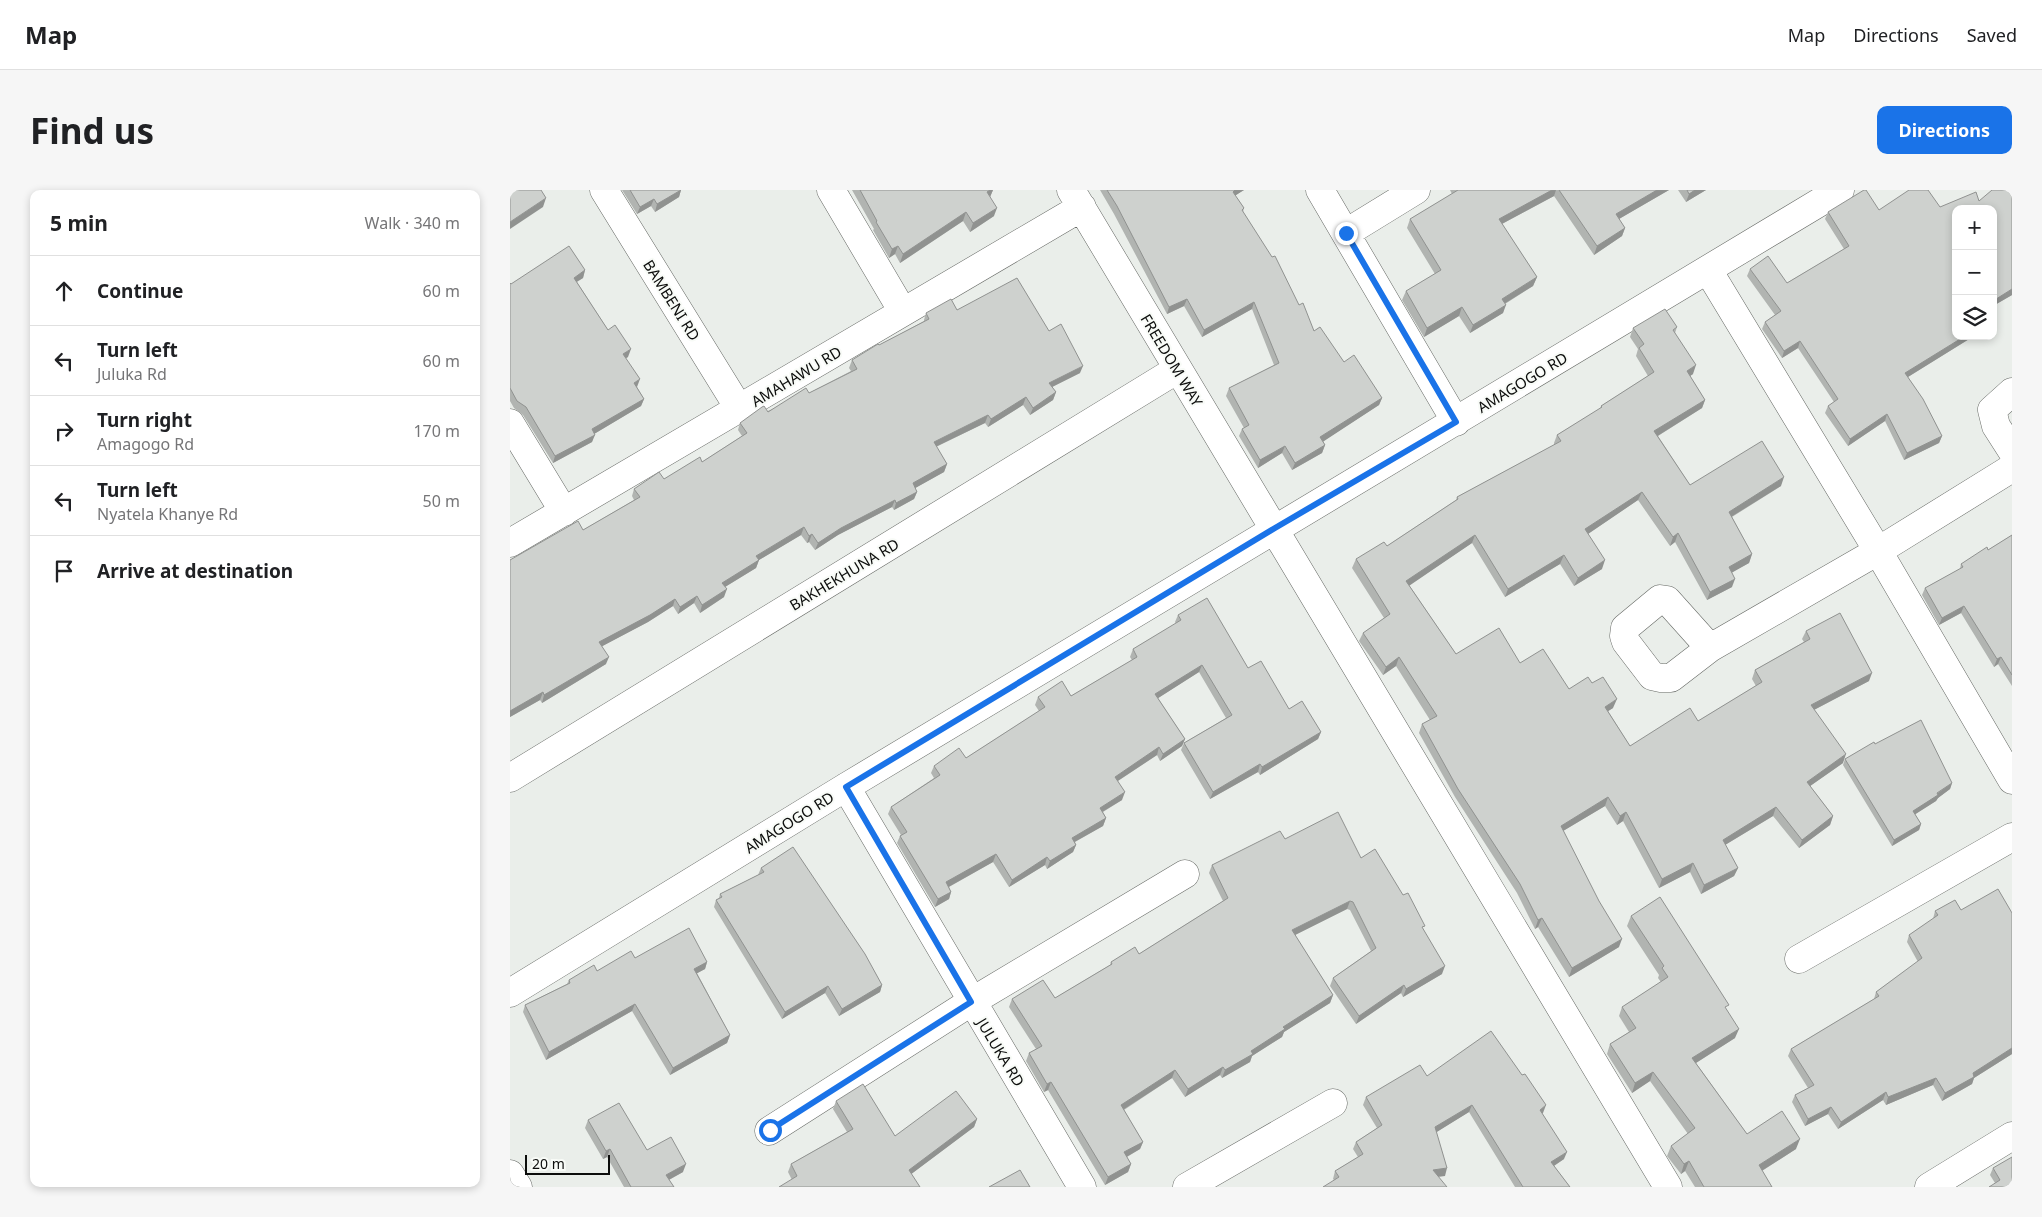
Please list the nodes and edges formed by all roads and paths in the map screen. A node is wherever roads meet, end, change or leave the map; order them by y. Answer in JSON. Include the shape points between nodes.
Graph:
{"nodes":[{"id":1,"x":604,"y":190,"type":"edge"},
{"id":2,"x":831,"y":190,"type":"edge"},
{"id":3,"x":1320,"y":190,"type":"edge"},
{"id":4,"x":1416,"y":190,"type":"edge"},
{"id":5,"x":1840,"y":190,"type":"edge"},
{"id":6,"x":1077,"y":199,"type":"edge"},
{"id":7,"x":1346,"y":233,"type":"junction"},
{"id":8,"x":1708,"y":270,"type":"junction"},
{"id":9,"x":903,"y":312,"type":"junction"},
{"id":10,"x":1178,"y":370,"type":"junction"},
{"id":11,"x":2012,"y":392,"type":"edge"},
{"id":12,"x":740,"y":410,"type":"junction"},
{"id":13,"x":1456,"y":422,"type":"junction"},
{"id":14,"x":510,"y":423,"type":"edge"},
{"id":15,"x":2012,"y":451,"type":"edge"},
{"id":16,"x":2012,"y":468,"type":"edge"},
{"id":17,"x":564,"y":512,"type":"junction"},
{"id":18,"x":1275,"y":528,"type":"junction"},
{"id":19,"x":510,"y":543,"type":"edge"},
{"id":20,"x":1878,"y":551,"type":"junction"},
{"id":21,"x":1710,"y":648,"type":"dead end"},
{"id":22,"x":510,"y":778,"type":"edge"},
{"id":23,"x":2012,"y":780,"type":"edge"},
{"id":24,"x":846,"y":787,"type":"junction"},
{"id":25,"x":2012,"y":837,"type":"edge"},
{"id":26,"x":1185,"y":874,"type":"dead end"},
{"id":27,"x":1799,"y":959,"type":"dead end"},
{"id":28,"x":510,"y":993,"type":"edge"},
{"id":29,"x":971,"y":1002,"type":"junction"},
{"id":30,"x":1333,"y":1103,"type":"dead end"},
{"id":31,"x":770,"y":1130,"type":"dead end"},
{"id":32,"x":2012,"y":1136,"type":"edge"},
{"id":33,"x":510,"y":1174,"type":"edge"},
{"id":34,"x":518,"y":1187,"type":"edge"},
{"id":35,"x":1082,"y":1187,"type":"edge"},
{"id":36,"x":1187,"y":1187,"type":"edge"},
{"id":37,"x":1668,"y":1187,"type":"edge"},
{"id":38,"x":1929,"y":1187,"type":"edge"}],
"edges":[{"from":1,"to":12,"type":"street","name":"BAMBENI RD"},
{"from":2,"to":9,"type":"street"},
{"from":3,"to":7,"type":"street"},
{"from":4,"to":7,"type":"street"},
{"from":5,"to":8,"type":"street","name":"AMAGOGO RD"},
{"from":6,"to":9,"type":"street","name":"AMAHAWU RD"},
{"from":6,"to":10,"type":"street","name":"FREEDOM WAY"},
{"from":7,"to":13,"type":"street"},
{"from":8,"to":13,"type":"street","name":"AMAGOGO RD"},
{"from":8,"to":20,"type":"street"},
{"from":9,"to":12,"type":"street","name":"AMAHAWU RD"},
{"from":10,"to":18,"type":"street","name":"FREEDOM WAY"},
{"from":10,"to":22,"type":"street","name":"BAKHEKHUNA RD"},
{"from":11,"to":15,"type":"street","via":[[1992,410],[1996,426]]},
{"from":12,"to":17,"type":"street","name":"AMAHAWU RD"},
{"from":13,"to":18,"type":"street","name":"AMAGOGO RD"},
{"from":14,"to":17,"type":"street"},
{"from":16,"to":20,"type":"street"},
{"from":17,"to":19,"type":"street","name":"AMAHAWU RD"},
{"from":18,"to":24,"type":"street","name":"AMAGOGO RD"},
{"from":18,"to":37,"type":"street","name":"FREEDOM WAY"},
{"from":20,"to":21,"type":"street"},
{"from":20,"to":23,"type":"street"},
{"from":24,"to":28,"type":"street","name":"AMAGOGO RD"},
{"from":24,"to":29,"type":"street","name":"JULUKA RD"},
{"from":25,"to":27,"type":"street"},
{"from":26,"to":29,"type":"street"},
{"from":29,"to":31,"type":"street"},
{"from":29,"to":35,"type":"street","name":"JULUKA RD"},
{"from":30,"to":36,"type":"street"},
{"from":32,"to":38,"type":"street"},
{"from":33,"to":34,"type":"street"}]}
